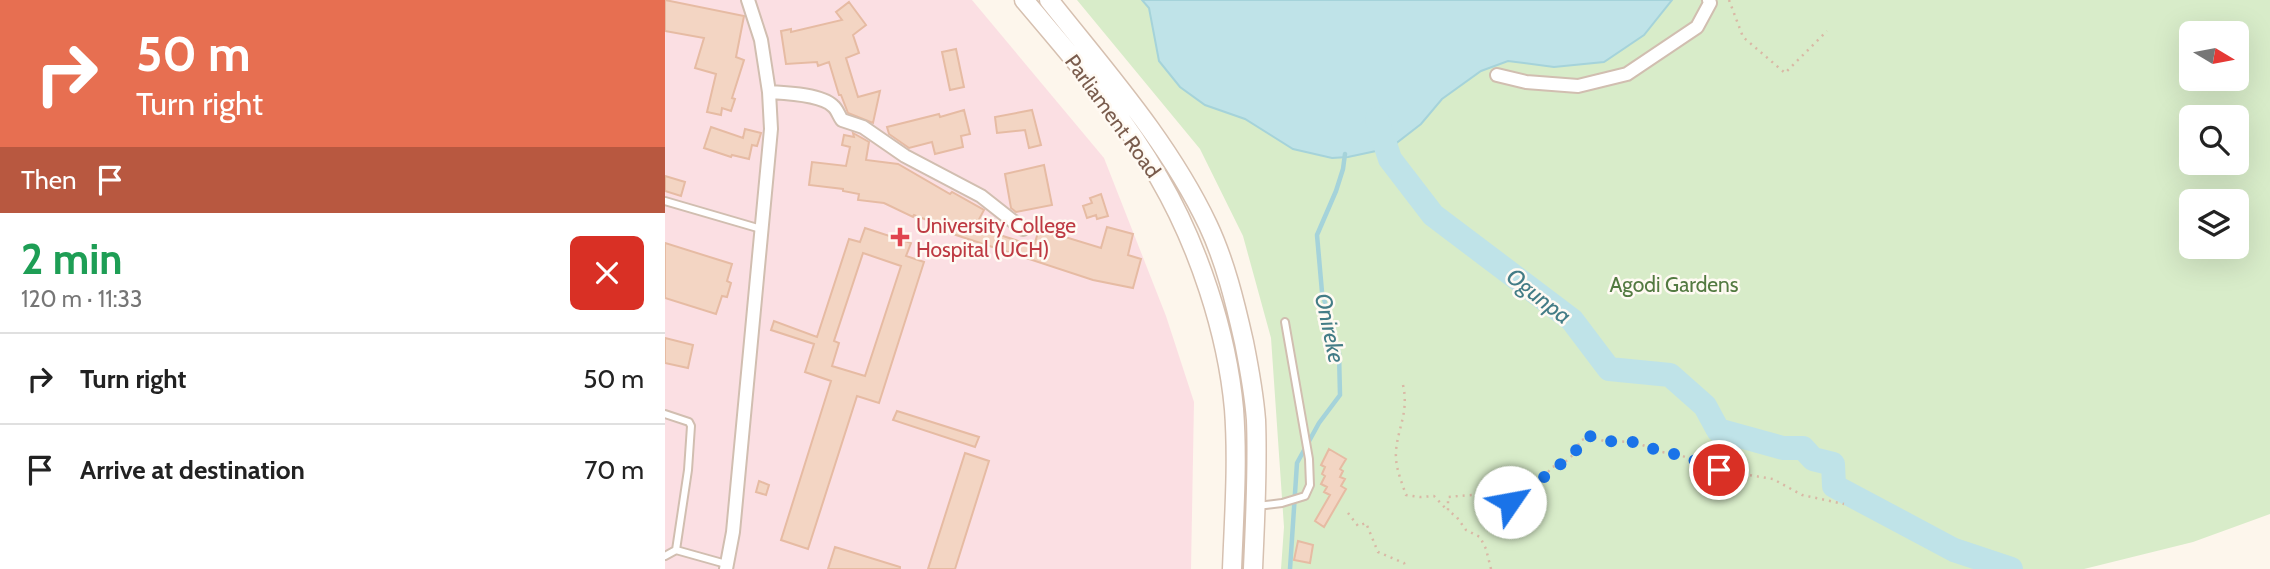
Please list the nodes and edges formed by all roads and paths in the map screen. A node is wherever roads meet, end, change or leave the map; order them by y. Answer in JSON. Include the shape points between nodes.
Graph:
{"nodes":[{"id":1,"x":748,"y":0,"type":"edge"},
{"id":2,"x":1024,"y":0,"type":"edge"},
{"id":3,"x":1049,"y":0,"type":"edge"},
{"id":4,"x":1709,"y":0,"type":"edge"},
{"id":5,"x":1729,"y":0,"type":"edge"},
{"id":6,"x":1827,"y":31,"type":"dead end"},
{"id":7,"x":1497,"y":75,"type":"dead end"},
{"id":8,"x":769,"y":92,"type":"junction"},
{"id":9,"x":665,"y":201,"type":"edge"},
{"id":10,"x":762,"y":229,"type":"junction"},
{"id":11,"x":1023,"y":229,"type":"dead end"},
{"id":12,"x":1285,"y":322,"type":"dead end"},
{"id":13,"x":1403,"y":385,"type":"dead end"},
{"id":14,"x":665,"y":414,"type":"edge"},
{"id":15,"x":1844,"y":504,"type":"dead end"},
{"id":16,"x":1255,"y":506,"type":"junction"},
{"id":17,"x":1448,"y":511,"type":"junction"},
{"id":18,"x":1349,"y":513,"type":"dead end"},
{"id":19,"x":676,"y":550,"type":"junction"},
{"id":20,"x":665,"y":556,"type":"edge"},
{"id":21,"x":726,"y":566,"type":"edge"},
{"id":22,"x":1232,"y":569,"type":"edge"},
{"id":23,"x":1253,"y":569,"type":"edge"},
{"id":24,"x":1406,"y":569,"type":"edge"},
{"id":25,"x":1490,"y":569,"type":"edge"}],
"edges":[{"from":1,"to":8,"type":"street","via":[[761,40]]},
{"from":2,"to":22,"type":"main road","name":"Parliament Road","via":[[1135,140],[1160,178],[1198,264],[1215,311],[1233,408]]},
{"from":3,"to":16,"type":"main road","name":"Parliament Road","via":[[1137,109],[1209,228],[1249,366],[1256,419]]},
{"from":4,"to":7,"type":"street","via":[[1697,27],[1627,74],[1578,86]]},
{"from":5,"to":6,"type":"path","via":[[1743,37],[1785,74]]},
{"from":8,"to":10,"type":"street","via":[[771,129]]},
{"from":8,"to":11,"type":"street","via":[[817,98],[833,105],[842,120],[863,127],[905,156],[981,196]]},
{"from":9,"to":10,"type":"lane"},
{"from":10,"to":21,"type":"street"},
{"from":12,"to":16,"type":"lane","via":[[1310,485],[1305,496]]},
{"from":13,"to":17,"type":"path","via":[[1406,401],[1396,467],[1406,495],[1434,496]]},
{"from":14,"to":19,"type":"lane","via":[[691,426]]},
{"from":15,"to":17,"type":"path","via":[[1802,495],[1773,479],[1719,470],[1634,442],[1590,436],[1526,495],[1510,502],[1473,493],[1448,497]]},
{"from":16,"to":23,"type":"main road","name":"Parliament Road"},
{"from":17,"to":25,"type":"path","via":[[1480,537]]},
{"from":18,"to":24,"type":"path","via":[[1358,526],[1366,523],[1378,552],[1404,563]]},
{"from":19,"to":20,"type":"lane"},
{"from":19,"to":21,"type":"lane"}]}
